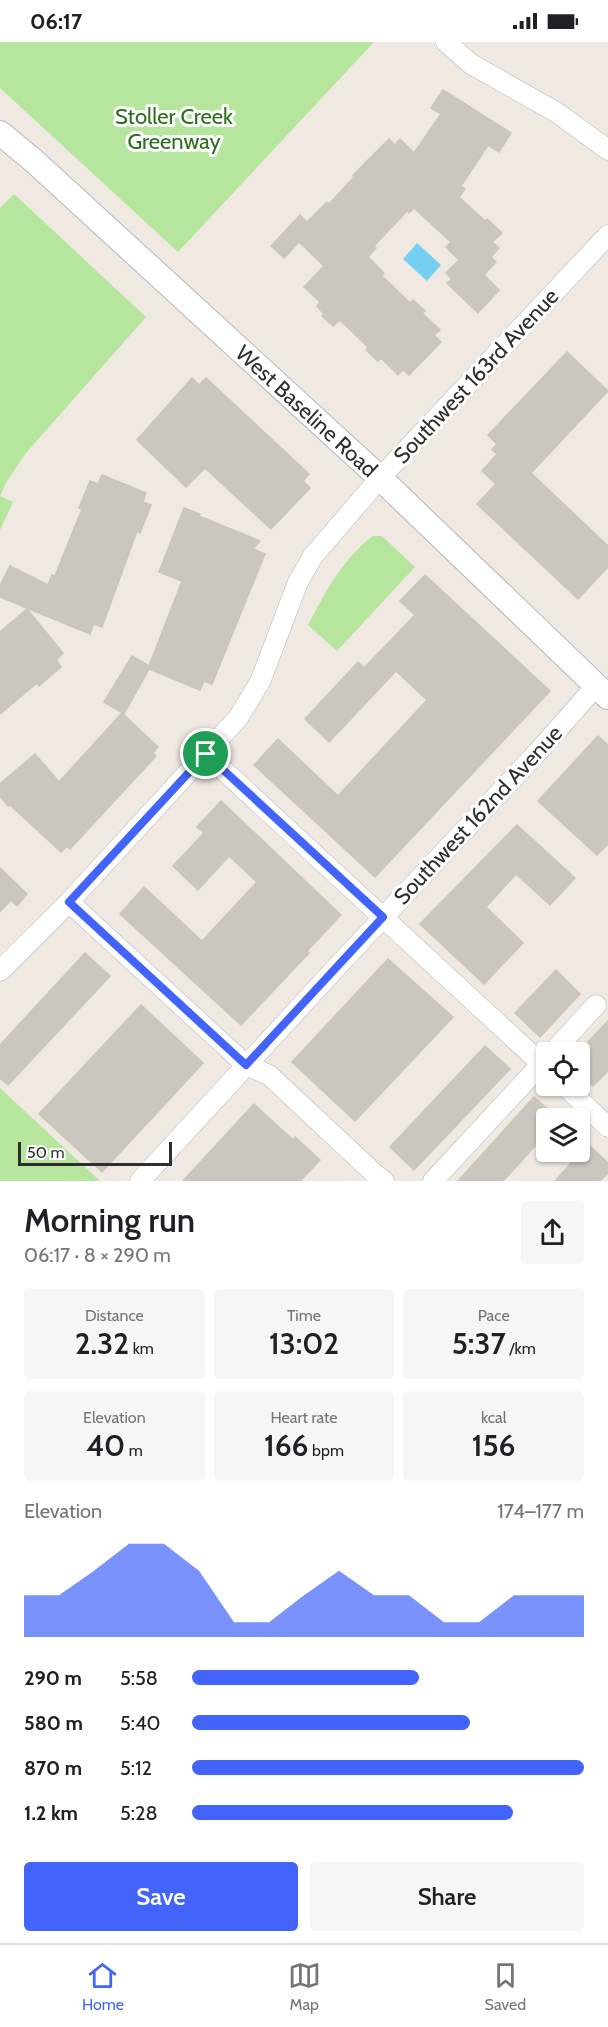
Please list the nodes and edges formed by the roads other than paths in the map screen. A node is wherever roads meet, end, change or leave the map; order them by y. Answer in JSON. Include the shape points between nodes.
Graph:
{"nodes":[{"id":1,"x":446,"y":42,"type":"edge"},
{"id":2,"x":0,"y":133,"type":"edge"},
{"id":3,"x":608,"y":150,"type":"edge"},
{"id":4,"x":608,"y":235,"type":"edge"},
{"id":5,"x":380,"y":478,"type":"junction"},
{"id":6,"x":602,"y":691,"type":"edge"},
{"id":7,"x":206,"y":754,"type":"junction"},
{"id":8,"x":69,"y":902,"type":"junction"},
{"id":9,"x":383,"y":917,"type":"junction"},
{"id":10,"x":0,"y":971,"type":"edge"},
{"id":11,"x":596,"y":1005,"type":"dead end"},
{"id":12,"x":563,"y":1042,"type":"edge"},
{"id":13,"x":536,"y":1052,"type":"edge"},
{"id":14,"x":246,"y":1065,"type":"junction"},
{"id":15,"x":536,"y":1072,"type":"edge"},
{"id":16,"x":575,"y":1096,"type":"edge"},
{"id":17,"x":608,"y":1127,"type":"edge"},
{"id":18,"x":140,"y":1181,"type":"edge"},
{"id":19,"x":384,"y":1181,"type":"edge"},
{"id":20,"x":433,"y":1181,"type":"edge"}],
"edges":[{"from":1,"to":3,"type":"street","via":[[471,64],[556,112]]},
{"from":2,"to":5,"type":"street","name":"West Baseline Road"},
{"from":4,"to":5,"type":"street","name":"Southwest 163rd Avenue"},
{"from":5,"to":6,"type":"street","name":"West Baseline Road"},
{"from":5,"to":7,"type":"street","name":"Southwest 163rd Avenue","via":[[314,556],[298,582],[260,682],[238,718]]},
{"from":6,"to":9,"type":"street","name":"Southwest 162nd Avenue","via":[[544,745]]},
{"from":7,"to":8,"type":"street","name":"Southwest 163rd Avenue"},
{"from":7,"to":9,"type":"street"},
{"from":8,"to":10,"type":"street","name":"Southwest 163rd Avenue"},
{"from":8,"to":14,"type":"street"},
{"from":9,"to":13,"type":"street"},
{"from":9,"to":14,"type":"street","name":"Southwest 162nd Avenue"},
{"from":11,"to":12,"type":"street"},
{"from":14,"to":18,"type":"street","name":"Southwest 162nd Avenue"},
{"from":14,"to":19,"type":"street","via":[[269,1075]]},
{"from":15,"to":20,"type":"street"},
{"from":16,"to":17,"type":"street"}]}
